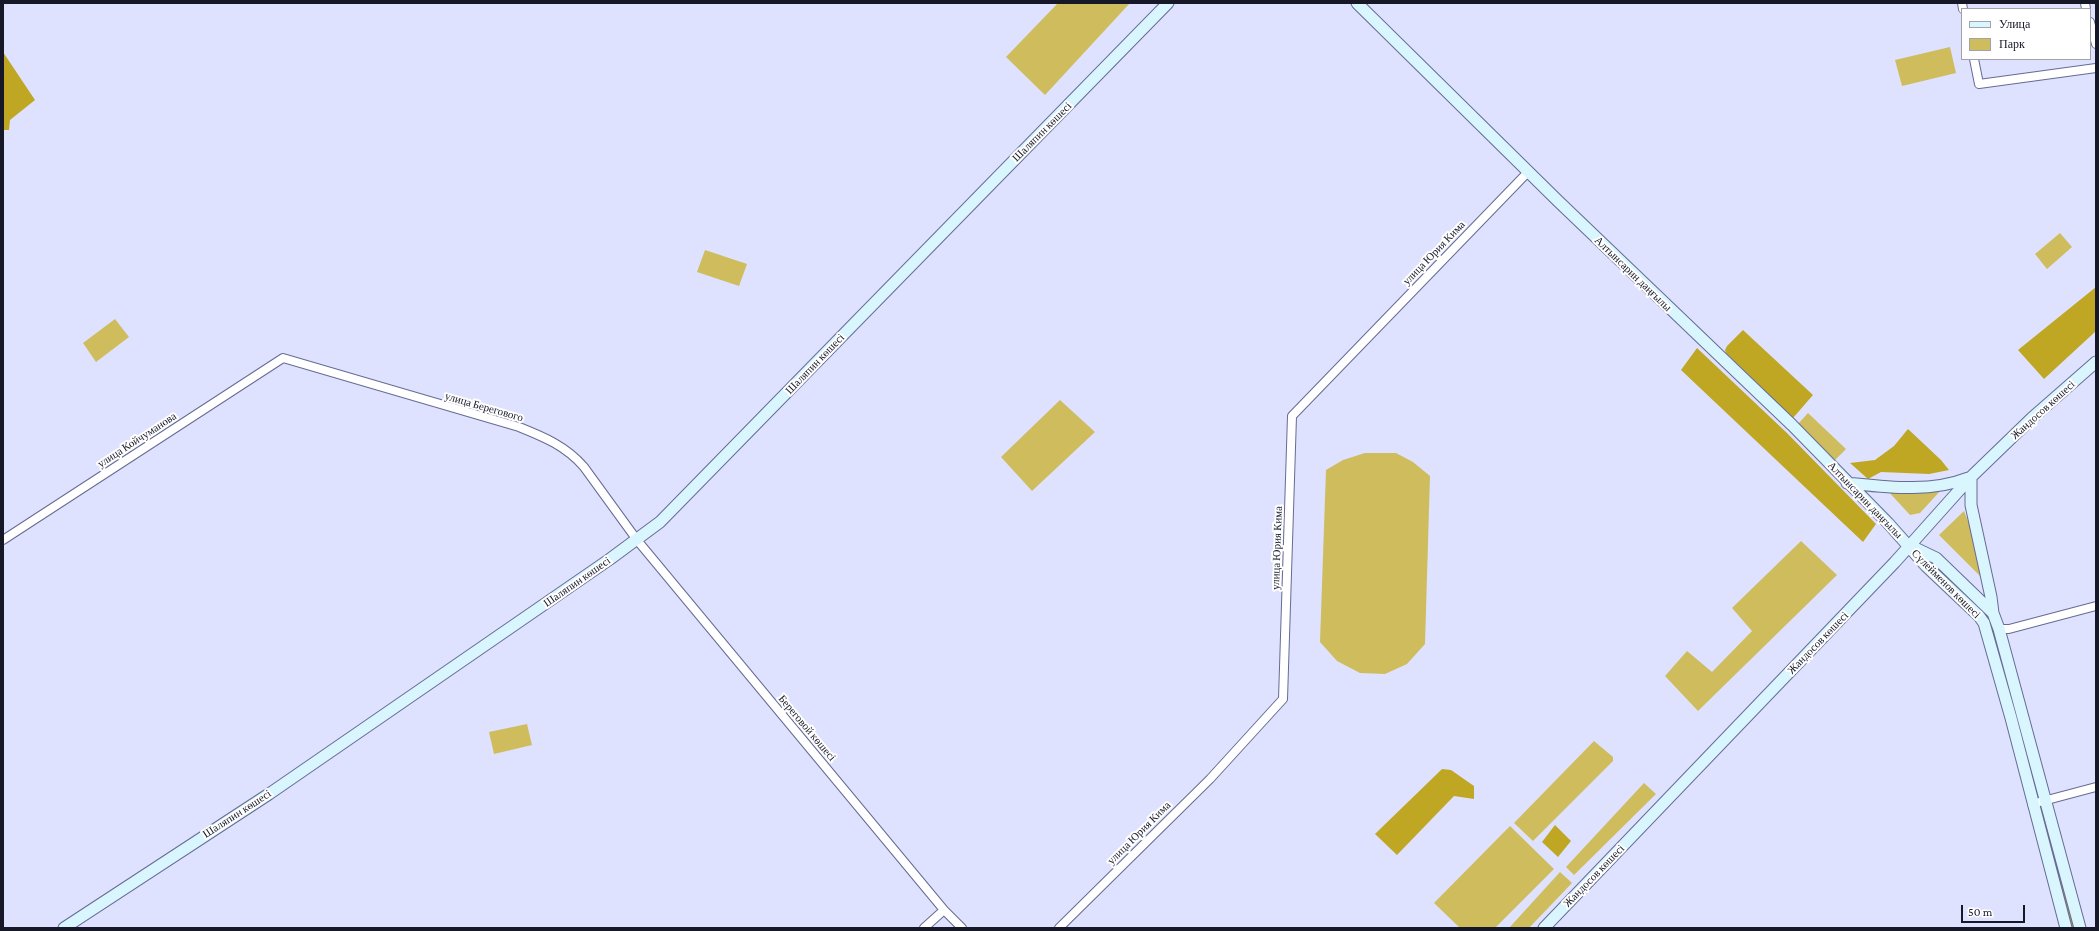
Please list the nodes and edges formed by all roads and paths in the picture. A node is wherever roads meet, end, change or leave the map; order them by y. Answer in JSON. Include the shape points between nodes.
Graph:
{"nodes":[{"id":1,"x":1168,"y":3,"type":"edge"},
{"id":2,"x":1357,"y":3,"type":"edge"},
{"id":3,"x":2091,"y":26,"type":"edge"},
{"id":4,"x":2096,"y":44,"type":"edge"},
{"id":5,"x":1974,"y":60,"type":"edge"},
{"id":6,"x":2096,"y":68,"type":"edge"},
{"id":7,"x":1528,"y":172,"type":"junction"},
{"id":8,"x":283,"y":358,"type":"joint"},
{"id":9,"x":2096,"y":362,"type":"edge"},
{"id":10,"x":1971,"y":477,"type":"junction"},
{"id":11,"x":1847,"y":483,"type":"junction"},
{"id":12,"x":3,"y":540,"type":"edge"},
{"id":13,"x":637,"y":540,"type":"junction"},
{"id":14,"x":1908,"y":545,"type":"junction"},
{"id":15,"x":2096,"y":606,"type":"edge"},
{"id":16,"x":1993,"y":613,"type":"junction"},
{"id":17,"x":1999,"y":629,"type":"junction"},
{"id":18,"x":2096,"y":787,"type":"edge"},
{"id":19,"x":2044,"y":801,"type":"junction"},
{"id":20,"x":2032,"y":804,"type":"junction"},
{"id":21,"x":944,"y":910,"type":"junction"},
{"id":22,"x":64,"y":928,"type":"edge"},
{"id":23,"x":924,"y":928,"type":"edge"},
{"id":24,"x":962,"y":928,"type":"edge"},
{"id":25,"x":1059,"y":928,"type":"edge"},
{"id":26,"x":1544,"y":928,"type":"edge"},
{"id":27,"x":2066,"y":928,"type":"edge"},
{"id":28,"x":2080,"y":928,"type":"edge"}],
"edges":[{"from":1,"to":13,"type":"main road","name":"Шаляпин көшесі","via":[[673,509]]},
{"from":2,"to":7,"type":"main road","name":"Алтынсарин даңғылы"},
{"from":3,"to":4,"type":"street"},
{"from":5,"to":6,"type":"street","via":[[1979,84]]},
{"from":7,"to":11,"type":"main road","name":"Алтынсарин даңғылы","via":[[1792,425]]},
{"from":7,"to":25,"type":"street","name":"улица Юрия Кима","via":[[1292,416],[1283,699],[1210,779]]},
{"from":8,"to":12,"type":"street","name":"улица Койчуманова"},
{"from":8,"to":13,"type":"street","name":"улица Берегового","via":[[519,427],[552,440],[575,456]]},
{"from":9,"to":10,"type":"main road","name":"Жандосов көшесі","via":[[2032,418]]},
{"from":10,"to":11,"type":"main road","via":[[1940,487]]},
{"from":10,"to":14,"type":"main road","name":"Жандосов көшесі"},
{"from":10,"to":16,"type":"main road","via":[[1971,505]]},
{"from":11,"to":14,"type":"main road","name":"Алтынсарин даңғылы"},
{"from":13,"to":21,"type":"street","name":"Береговой көшесі"},
{"from":13,"to":22,"type":"main road","name":"Шаляпин көшесі","via":[[269,794]]},
{"from":14,"to":16,"type":"main road","name":"Сүлейменов көшесі","via":[[1936,558]]},
{"from":14,"to":20,"type":"main road","name":"Сүлейменов көшесі","via":[[1984,623]]},
{"from":14,"to":26,"type":"main road","name":"Жандосов көшесі","via":[[1880,578]]},
{"from":15,"to":17,"type":"street","via":[[2009,629]]},
{"from":16,"to":17,"type":"main road","name":"Сүлейменов көшесі"},
{"from":17,"to":19,"type":"main road","name":"Сүлейменов көшесі"},
{"from":18,"to":19,"type":"street"},
{"from":19,"to":20,"type":"street"},
{"from":19,"to":28,"type":"main road","name":"Сүлейменов көшесі"},
{"from":20,"to":27,"type":"main road","name":"Сүлейменов көшесі"},
{"from":21,"to":23,"type":"street"},
{"from":21,"to":24,"type":"street","name":"Береговой көшесі"}]}
